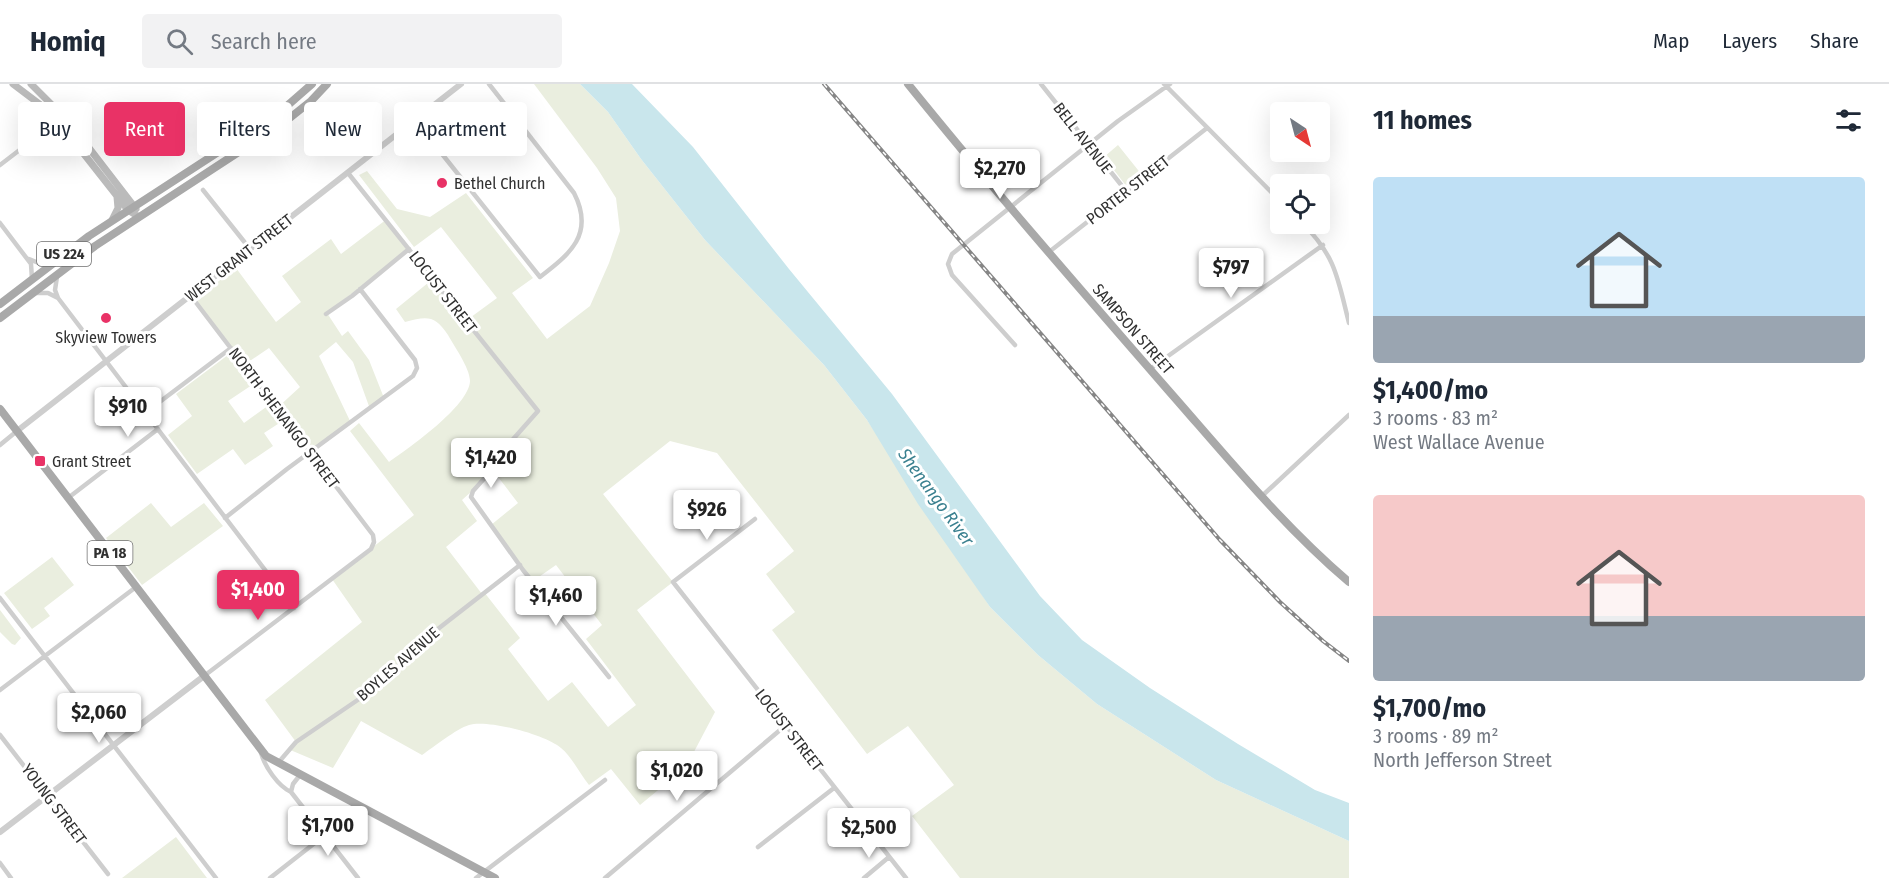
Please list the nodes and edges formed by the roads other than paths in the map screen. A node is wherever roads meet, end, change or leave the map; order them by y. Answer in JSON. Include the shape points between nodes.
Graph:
{"nodes":[{"id":1,"x":13,"y":84,"type":"edge"},
{"id":2,"x":31,"y":84,"type":"edge"},
{"id":3,"x":312,"y":84,"type":"edge"},
{"id":4,"x":327,"y":84,"type":"edge"},
{"id":5,"x":461,"y":84,"type":"edge"},
{"id":6,"x":489,"y":84,"type":"edge"},
{"id":7,"x":908,"y":84,"type":"edge"},
{"id":8,"x":1041,"y":84,"type":"edge"},
{"id":9,"x":1167,"y":85,"type":"edge"},
{"id":10,"x":37,"y":102,"type":"edge"},
{"id":11,"x":47,"y":102,"type":"edge"},
{"id":12,"x":438,"y":102,"type":"edge"},
{"id":13,"x":503,"y":102,"type":"edge"},
{"id":14,"x":1207,"y":128,"type":"junction"},
{"id":15,"x":527,"y":133,"type":"edge"},
{"id":16,"x":394,"y":136,"type":"edge"},
{"id":17,"x":1088,"y":145,"type":"junction"},
{"id":18,"x":18,"y":151,"type":"edge"},
{"id":19,"x":88,"y":156,"type":"edge"},
{"id":20,"x":91,"y":156,"type":"edge"},
{"id":21,"x":444,"y":156,"type":"edge"},
{"id":22,"x":0,"y":165,"type":"edge"},
{"id":23,"x":348,"y":172,"type":"junction"},
{"id":24,"x":203,"y":190,"type":"dead end"},
{"id":25,"x":1125,"y":191,"type":"junction"},
{"id":26,"x":1270,"y":191,"type":"edge"},
{"id":27,"x":116,"y":194,"type":"junction"},
{"id":28,"x":1010,"y":207,"type":"junction"},
{"id":29,"x":132,"y":208,"type":"junction"},
{"id":30,"x":139,"y":217,"type":"junction"},
{"id":31,"x":112,"y":221,"type":"junction"},
{"id":32,"x":0,"y":223,"type":"edge"},
{"id":33,"x":1313,"y":234,"type":"edge"},
{"id":34,"x":1323,"y":245,"type":"junction"},
{"id":35,"x":250,"y":249,"type":"junction"},
{"id":36,"x":410,"y":249,"type":"junction"},
{"id":37,"x":1049,"y":252,"type":"junction"},
{"id":38,"x":27,"y":258,"type":"junction"},
{"id":39,"x":51,"y":264,"type":"junction"},
{"id":40,"x":57,"y":274,"type":"junction"},
{"id":41,"x":32,"y":279,"type":"junction"},
{"id":42,"x":360,"y":289,"type":"junction"},
{"id":43,"x":33,"y":293,"type":"junction"},
{"id":44,"x":191,"y":296,"type":"junction"},
{"id":45,"x":58,"y":298,"type":"junction"},
{"id":46,"x":0,"y":304,"type":"edge"},
{"id":47,"x":326,"y":314,"type":"dead end"},
{"id":48,"x":0,"y":318,"type":"edge"},
{"id":49,"x":1349,"y":323,"type":"edge"},
{"id":50,"x":1015,"y":345,"type":"dead end"},
{"id":51,"x":231,"y":348,"type":"junction"},
{"id":52,"x":106,"y":362,"type":"junction"},
{"id":53,"x":1150,"y":369,"type":"junction"},
{"id":54,"x":0,"y":409,"type":"edge"},
{"id":55,"x":145,"y":413,"type":"junction"},
{"id":56,"x":1349,"y":415,"type":"edge"},
{"id":57,"x":158,"y":429,"type":"junction"},
{"id":58,"x":17,"y":432,"type":"junction"},
{"id":59,"x":0,"y":445,"type":"edge"},
{"id":60,"x":310,"y":453,"type":"junction"},
{"id":61,"x":1262,"y":496,"type":"junction"},
{"id":62,"x":68,"y":498,"type":"junction"},
{"id":63,"x":225,"y":518,"type":"junction"},
{"id":64,"x":755,"y":519,"type":"dead end"},
{"id":65,"x":520,"y":565,"type":"junction"},
{"id":66,"x":1349,"y":582,"type":"edge"},
{"id":67,"x":136,"y":587,"type":"junction"},
{"id":68,"x":0,"y":598,"type":"edge"},
{"id":69,"x":294,"y":608,"type":"junction"},
{"id":70,"x":45,"y":656,"type":"junction"},
{"id":71,"x":204,"y":676,"type":"junction"},
{"id":72,"x":609,"y":677,"type":"dead end"},
{"id":73,"x":0,"y":690,"type":"edge"},
{"id":74,"x":786,"y":725,"type":"junction"},
{"id":75,"x":0,"y":735,"type":"edge"},
{"id":76,"x":114,"y":745,"type":"junction"},
{"id":77,"x":260,"y":750,"type":"junction"},
{"id":78,"x":278,"y":763,"type":"junction"},
{"id":79,"x":300,"y":775,"type":"junction"},
{"id":80,"x":605,"y":780,"type":"dead end"},
{"id":81,"x":834,"y":788,"type":"junction"},
{"id":82,"x":291,"y":792,"type":"junction"},
{"id":83,"x":46,"y":796,"type":"junction"},
{"id":84,"x":0,"y":832,"type":"edge"},
{"id":85,"x":325,"y":835,"type":"junction"},
{"id":86,"x":758,"y":847,"type":"dead end"},
{"id":87,"x":889,"y":858,"type":"junction"},
{"id":88,"x":0,"y":863,"type":"edge"},
{"id":89,"x":484,"y":872,"type":"junction"},
{"id":90,"x":108,"y":874,"type":"dead end"},
{"id":91,"x":11,"y":878,"type":"edge"},
{"id":92,"x":216,"y":878,"type":"edge"},
{"id":93,"x":270,"y":878,"type":"edge"},
{"id":94,"x":358,"y":878,"type":"edge"},
{"id":95,"x":476,"y":878,"type":"edge"},
{"id":96,"x":495,"y":878,"type":"edge"},
{"id":97,"x":605,"y":878,"type":"edge"},
{"id":98,"x":864,"y":878,"type":"edge"},
{"id":99,"x":906,"y":878,"type":"edge"}],
"edges":[{"from":1,"to":10,"type":"main road"},
{"from":2,"to":11,"type":"main road"},
{"from":3,"to":29,"type":"main road","number":"US 224","via":[[280,112]]},
{"from":4,"to":30,"type":"main road","number":"US 224","via":[[286,121]]},
{"from":5,"to":12,"type":"street","name":"WEST GRANT STREET"},
{"from":6,"to":13,"type":"street"},
{"from":7,"to":28,"type":"main road","name":"SAMPSON STREET"},
{"from":8,"to":17,"type":"street","name":"BELL AVENUE"},
{"from":9,"to":14,"type":"street"},
{"from":9,"to":17,"type":"street"},
{"from":14,"to":25,"type":"street","name":"PORTER STREET"},
{"from":14,"to":26,"type":"street"},
{"from":15,"to":21,"type":"street","via":[[574,193],[581,211],[576,244],[540,277]]},
{"from":16,"to":23,"type":"street","name":"WEST GRANT STREET"},
{"from":17,"to":25,"type":"street","name":"BELL AVENUE"},
{"from":17,"to":28,"type":"street"},
{"from":18,"to":22,"type":"street"},
{"from":19,"to":27,"type":"main road"},
{"from":20,"to":29,"type":"main road"},
{"from":23,"to":35,"type":"street","name":"WEST GRANT STREET"},
{"from":23,"to":36,"type":"street","name":"LOCUST STREET"},
{"from":24,"to":35,"type":"street"},
{"from":25,"to":37,"type":"street","name":"PORTER STREET"},
{"from":27,"to":29,"type":"main road"},
{"from":27,"to":31,"type":"main road","via":[[118,208]]},
{"from":28,"to":37,"type":"main road","name":"SAMPSON STREET"},
{"from":28,"to":50,"type":"street","via":[[952,254],[948,264],[952,274]]},
{"from":29,"to":30,"type":"main road"},
{"from":29,"to":31,"type":"main road","number":"US 224"},
{"from":30,"to":40,"type":"main road","number":"US 224"},
{"from":31,"to":39,"type":"main road","number":"US 224"},
{"from":32,"to":38,"type":"street"},
{"from":33,"to":34,"type":"street"},
{"from":34,"to":49,"type":"street","via":[[1340,286]]},
{"from":34,"to":53,"type":"street"},
{"from":35,"to":44,"type":"street","name":"WEST GRANT STREET"},
{"from":36,"to":42,"type":"street"},
{"from":36,"to":65,"type":"street","name":"LOCUST STREET","via":[[538,411],[471,493],[472,500]]},
{"from":37,"to":53,"type":"main road","name":"SAMPSON STREET"},
{"from":38,"to":39,"type":"street"},
{"from":38,"to":41,"type":"street"},
{"from":39,"to":41,"type":"main road","number":"US 224"},
{"from":40,"to":43,"type":"main road","number":"US 224"},
{"from":40,"to":45,"type":"street"},
{"from":41,"to":46,"type":"main road","number":"US 224"},
{"from":42,"to":47,"type":"street"},
{"from":42,"to":60,"type":"street","via":[[415,360],[417,368],[413,376]]},
{"from":43,"to":45,"type":"street"},
{"from":43,"to":48,"type":"main road","number":"US 224"},
{"from":44,"to":51,"type":"street","name":"NORTH SHENANGO STREET"},
{"from":44,"to":52,"type":"street","name":"WEST GRANT STREET"},
{"from":45,"to":52,"type":"street"},
{"from":51,"to":55,"type":"street"},
{"from":51,"to":60,"type":"street","name":"NORTH SHENANGO STREET"},
{"from":52,"to":55,"type":"street"},
{"from":52,"to":58,"type":"street","name":"WEST GRANT STREET"},
{"from":53,"to":61,"type":"main road","name":"SAMPSON STREET"},
{"from":54,"to":58,"type":"main road","number":"PA 18"},
{"from":55,"to":57,"type":"street"},
{"from":56,"to":61,"type":"street"},
{"from":57,"to":62,"type":"street"},
{"from":57,"to":63,"type":"street"},
{"from":58,"to":59,"type":"street"},
{"from":58,"to":62,"type":"main road","number":"PA 18"},
{"from":60,"to":63,"type":"street"},
{"from":60,"to":69,"type":"street","name":"NORTH SHENANGO STREET","via":[[373,535],[374,542],[371,549]]},
{"from":61,"to":66,"type":"main road","name":"SAMPSON STREET"},
{"from":62,"to":67,"type":"main road","number":"PA 18"},
{"from":63,"to":69,"type":"street"},
{"from":64,"to":74,"type":"street","name":"LOCUST STREET","via":[[673,582]]},
{"from":65,"to":72,"type":"street"},
{"from":65,"to":78,"type":"street","name":"BOYLES AVENUE","via":[[416,646],[365,695],[292,745]]},
{"from":67,"to":70,"type":"street"},
{"from":67,"to":71,"type":"main road","number":"PA 18"},
{"from":68,"to":70,"type":"street"},
{"from":69,"to":71,"type":"street"},
{"from":70,"to":73,"type":"street"},
{"from":70,"to":76,"type":"street"},
{"from":71,"to":76,"type":"street"},
{"from":71,"to":77,"type":"main road","number":"PA 18"},
{"from":74,"to":81,"type":"street","name":"LOCUST STREET"},
{"from":74,"to":97,"type":"street"},
{"from":75,"to":83,"type":"street","name":"YOUNG STREET"},
{"from":76,"to":83,"type":"street"},
{"from":76,"to":92,"type":"street"},
{"from":77,"to":78,"type":"main road","number":"PA 18"},
{"from":77,"to":82,"type":"street","via":[[265,765]]},
{"from":78,"to":79,"type":"main road","number":"PA 18"},
{"from":79,"to":82,"type":"street"},
{"from":79,"to":89,"type":"main road","number":"PA 18"},
{"from":80,"to":89,"type":"street"},
{"from":81,"to":86,"type":"street"},
{"from":81,"to":87,"type":"street","name":"LOCUST STREET"},
{"from":82,"to":85,"type":"street"},
{"from":83,"to":84,"type":"street"},
{"from":83,"to":90,"type":"street","name":"YOUNG STREET"},
{"from":85,"to":93,"type":"street"},
{"from":85,"to":94,"type":"street"},
{"from":87,"to":98,"type":"street"},
{"from":87,"to":99,"type":"street","name":"LOCUST STREET"},
{"from":88,"to":91,"type":"street"},
{"from":89,"to":95,"type":"street"},
{"from":89,"to":96,"type":"main road","number":"PA 18"}]}
